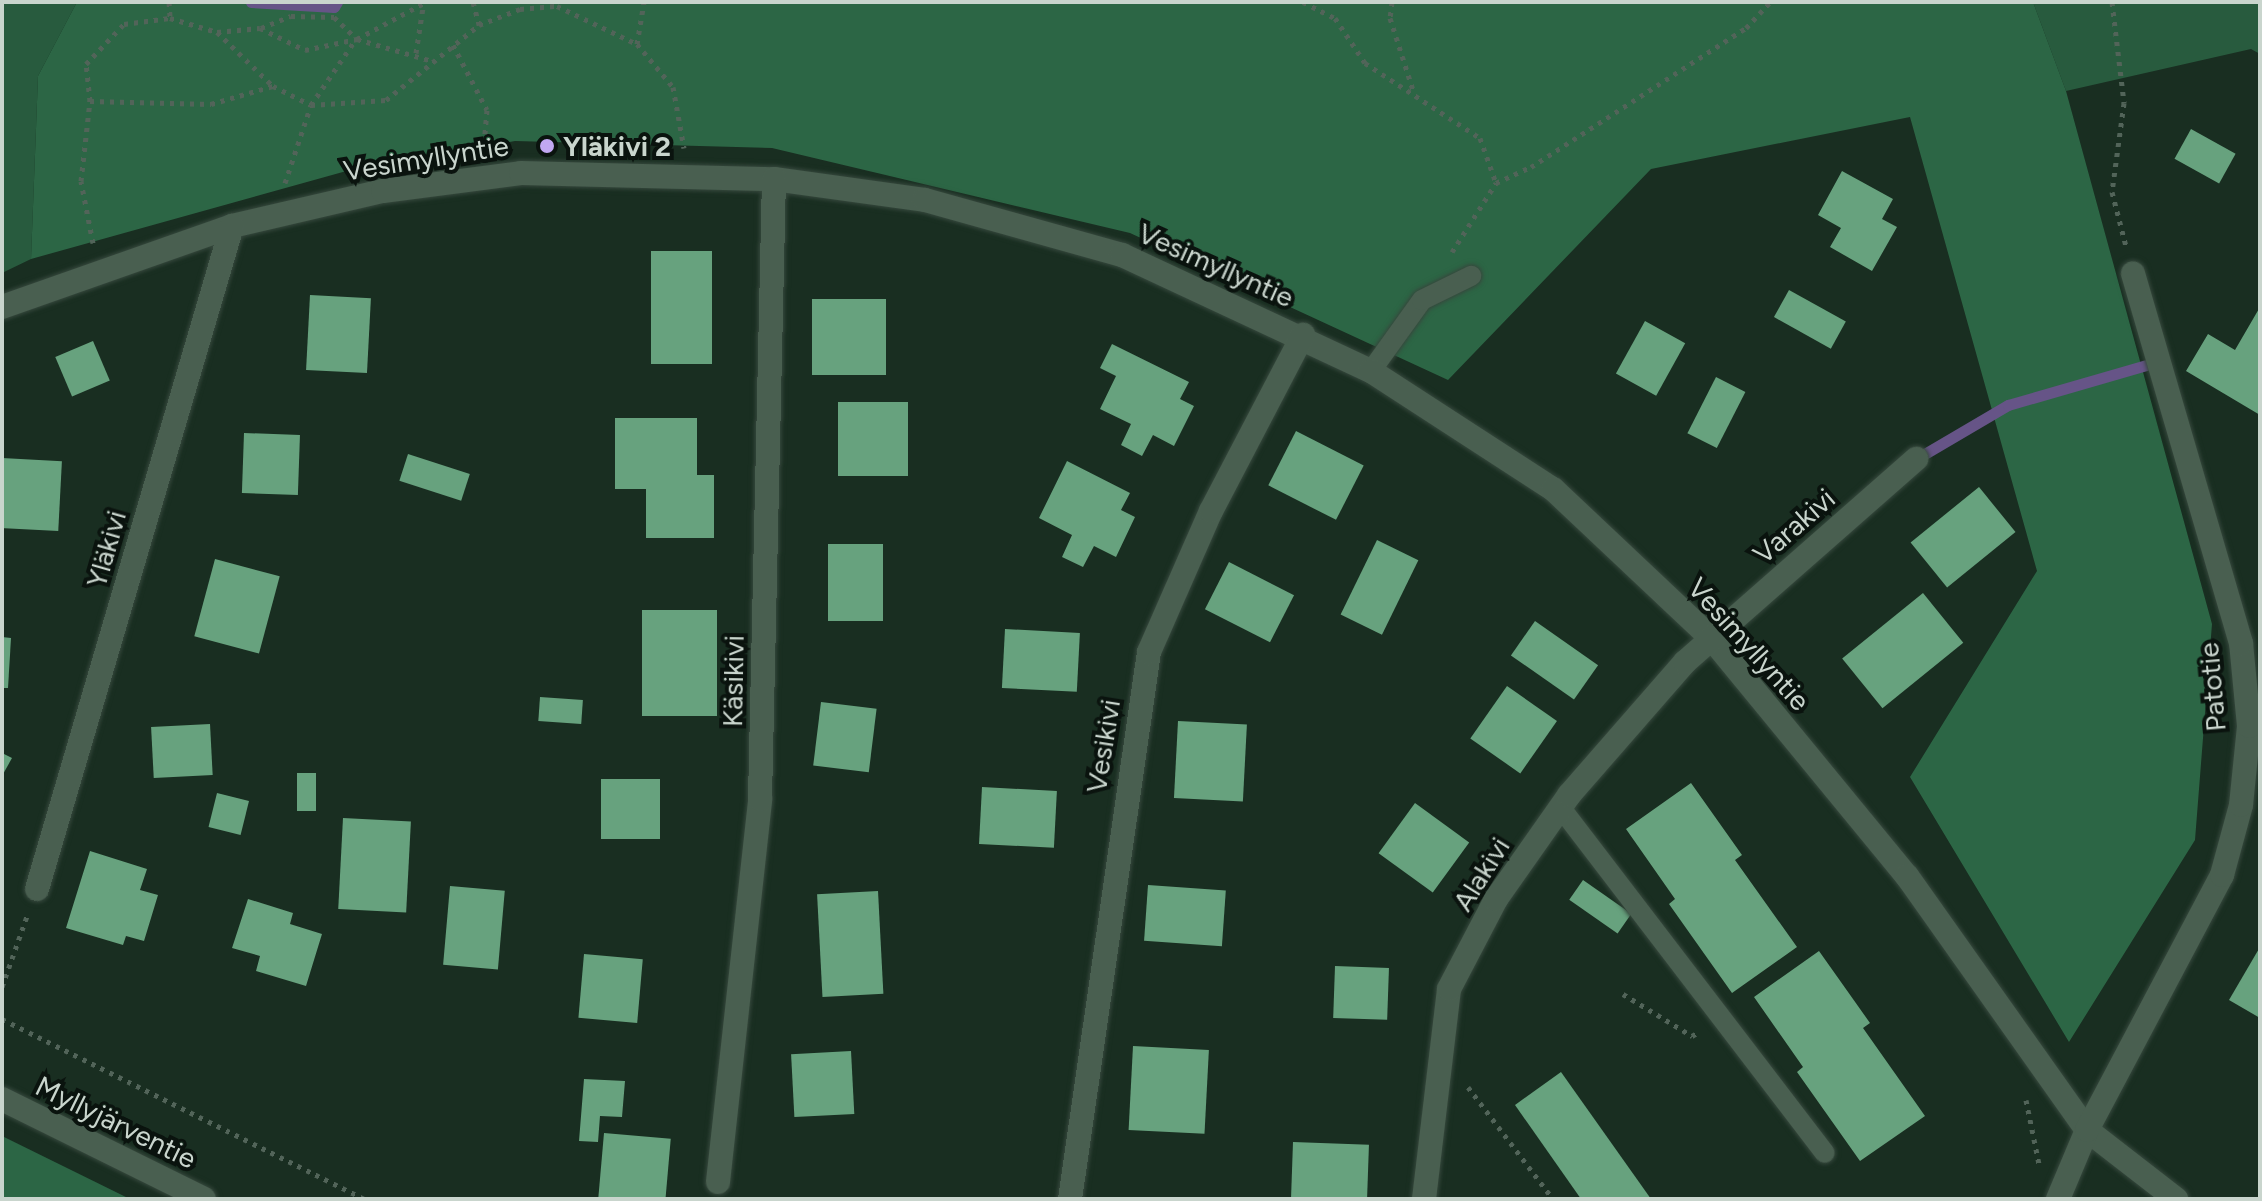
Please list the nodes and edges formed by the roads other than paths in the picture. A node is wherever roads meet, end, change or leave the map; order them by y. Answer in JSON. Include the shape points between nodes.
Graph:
{"nodes":[{"id":1,"x":774,"y":179,"type":"junction"},
{"id":2,"x":232,"y":226,"type":"junction"},
{"id":3,"x":2133,"y":273,"type":"road end"},
{"id":4,"x":1471,"y":276,"type":"dead end"},
{"id":5,"x":2,"y":307,"type":"edge"},
{"id":6,"x":1303,"y":335,"type":"junction"},
{"id":7,"x":1371,"y":371,"type":"junction"},
{"id":8,"x":1916,"y":459,"type":"dead end"},
{"id":9,"x":1712,"y":639,"type":"junction"},
{"id":10,"x":1561,"y":808,"type":"junction"},
{"id":11,"x":37,"y":889,"type":"road end"},
{"id":12,"x":2,"y":1099,"type":"edge"},
{"id":13,"x":2087,"y":1130,"type":"junction"},
{"id":14,"x":1825,"y":1153,"type":"dead end"},
{"id":15,"x":718,"y":1182,"type":"dead end"},
{"id":16,"x":2059,"y":1193,"type":"edge"},
{"id":17,"x":204,"y":1199,"type":"edge"},
{"id":18,"x":1070,"y":1199,"type":"edge"},
{"id":19,"x":1424,"y":1199,"type":"edge"},
{"id":20,"x":2176,"y":1199,"type":"edge"}],
"edges":[{"from":1,"to":2,"type":"street","name":"Vesimyllyntie","via":[[521,173],[383,191]]},
{"from":1,"to":6,"type":"street","name":"Vesimyllyntie","via":[[925,200],[1122,255]]},
{"from":1,"to":15,"type":"street","name":"Käsikivi","via":[[760,799]]},
{"from":2,"to":5,"type":"street","name":"Vesimyllyntie"},
{"from":2,"to":11,"type":"street","name":"Yläkivi"},
{"from":3,"to":13,"type":"street","name":"Patotie","via":[[2241,643],[2249,726],[2241,805],[2222,875]]},
{"from":4,"to":7,"type":"lane","via":[[1422,300]]},
{"from":6,"to":7,"type":"street","name":"Vesimyllyntie"},
{"from":6,"to":18,"type":"street","name":"Vesikivi","via":[[1211,511],[1149,652]]},
{"from":7,"to":9,"type":"street","name":"Vesimyllyntie","via":[[1553,489]]},
{"from":8,"to":9,"type":"street","name":"Varakivi"},
{"from":9,"to":10,"type":"street","name":"Alakivi","via":[[1685,662]]},
{"from":9,"to":13,"type":"street","name":"Vesimyllyntie","via":[[1907,876]]},
{"from":10,"to":14,"type":"lane"},
{"from":10,"to":19,"type":"street","name":"Alakivi","via":[[1496,899],[1449,989]]},
{"from":12,"to":17,"type":"street","name":"Myllyjärventie"},
{"from":13,"to":16,"type":"street","name":"Patotie"},
{"from":13,"to":20,"type":"street","name":"Vesimyllyntie"}]}
